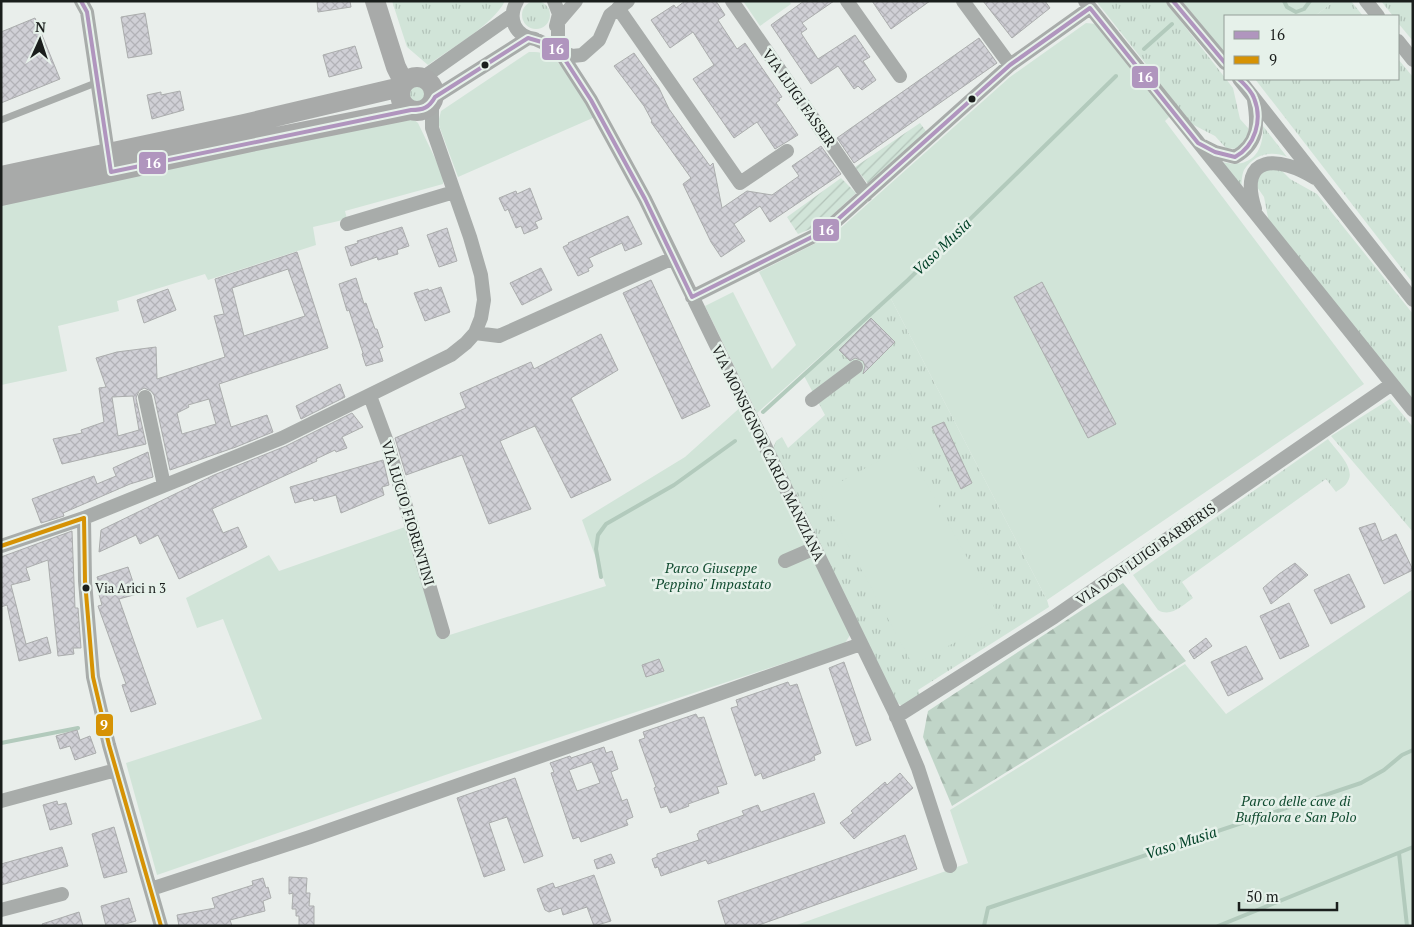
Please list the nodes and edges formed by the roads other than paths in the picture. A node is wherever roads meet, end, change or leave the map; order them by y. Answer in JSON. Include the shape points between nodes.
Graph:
{"nodes":[{"id":1,"x":81,"y":1,"type":"edge"},
{"id":2,"x":375,"y":1,"type":"edge"},
{"id":3,"x":517,"y":1,"type":"edge"},
{"id":4,"x":554,"y":1,"type":"edge"},
{"id":5,"x":576,"y":1,"type":"edge"},
{"id":6,"x":732,"y":1,"type":"edge"},
{"id":7,"x":847,"y":1,"type":"edge"},
{"id":8,"x":963,"y":1,"type":"edge"},
{"id":9,"x":1173,"y":1,"type":"edge"},
{"id":10,"x":1366,"y":1,"type":"edge"},
{"id":11,"x":1087,"y":4,"type":"edge"},
{"id":12,"x":623,"y":5,"type":"edge"},
{"id":13,"x":512,"y":15,"type":"junction"},
{"id":14,"x":1377,"y":15,"type":"edge"},
{"id":15,"x":558,"y":22,"type":"junction"},
{"id":16,"x":531,"y":39,"type":"junction"},
{"id":17,"x":1399,"y":42,"type":"edge"},
{"id":18,"x":560,"y":52,"type":"junction"},
{"id":19,"x":1413,"y":60,"type":"edge"},
{"id":20,"x":1224,"y":61,"type":"edge"},
{"id":21,"x":1010,"y":66,"type":"junction"},
{"id":22,"x":900,"y":76,"type":"dead end"},
{"id":23,"x":1240,"y":80,"type":"edge"},
{"id":24,"x":412,"y":81,"type":"junction"},
{"id":25,"x":98,"y":82,"type":"junction"},
{"id":26,"x":1253,"y":97,"type":"junction"},
{"id":27,"x":424,"y":105,"type":"junction"},
{"id":28,"x":1,"y":120,"type":"edge"},
{"id":29,"x":1198,"y":143,"type":"junction"},
{"id":30,"x":787,"y":151,"type":"dead end"},
{"id":31,"x":110,"y":163,"type":"junction"},
{"id":32,"x":1,"y":176,"type":"edge"},
{"id":33,"x":1320,"y":181,"type":"junction"},
{"id":34,"x":454,"y":192,"type":"junction"},
{"id":35,"x":866,"y":195,"type":"junction"},
{"id":36,"x":1,"y":196,"type":"edge"},
{"id":37,"x":1257,"y":216,"type":"junction"},
{"id":38,"x":347,"y":224,"type":"dead end"},
{"id":39,"x":673,"y":258,"type":"junction"},
{"id":40,"x":692,"y":297,"type":"junction"},
{"id":41,"x":1413,"y":300,"type":"edge"},
{"id":42,"x":475,"y":333,"type":"junction"},
{"id":43,"x":856,"y":367,"type":"dead end"},
{"id":44,"x":1392,"y":384,"type":"junction"},
{"id":45,"x":370,"y":396,"type":"junction"},
{"id":46,"x":145,"y":397,"type":"dead end"},
{"id":47,"x":812,"y":400,"type":"dead end"},
{"id":48,"x":1413,"y":410,"type":"edge"},
{"id":49,"x":164,"y":485,"type":"junction"},
{"id":50,"x":84,"y":518,"type":"junction"},
{"id":51,"x":1,"y":546,"type":"edge"},
{"id":52,"x":815,"y":548,"type":"junction"},
{"id":53,"x":785,"y":561,"type":"dead end"},
{"id":54,"x":443,"y":632,"type":"dead end"},
{"id":55,"x":861,"y":644,"type":"junction"},
{"id":56,"x":896,"y":717,"type":"junction"},
{"id":57,"x":116,"y":770,"type":"junction"},
{"id":58,"x":1,"y":802,"type":"edge"},
{"id":59,"x":950,"y":866,"type":"dead end"},
{"id":60,"x":151,"y":888,"type":"junction"},
{"id":61,"x":62,"y":894,"type":"dead end"},
{"id":62,"x":1,"y":910,"type":"edge"},
{"id":63,"x":161,"y":926,"type":"edge"}],
"edges":[{"from":1,"to":25,"type":"street","via":[[87,12]]},
{"from":2,"to":24,"type":"street","via":[[396,67]]},
{"from":3,"to":13,"type":"street"},
{"from":4,"to":15,"type":"street","name":"VIA MONSIGNOR CARLO MANZIANA"},
{"from":5,"to":15,"type":"street"},
{"from":6,"to":35,"type":"street","name":"VIA LUIGI FASSER"},
{"from":7,"to":22,"type":"street"},
{"from":8,"to":21,"type":"street"},
{"from":9,"to":20,"type":"street"},
{"from":10,"to":14,"type":"street"},
{"from":11,"to":21,"type":"street"},
{"from":11,"to":29,"type":"street"},
{"from":12,"to":18,"type":"street","via":[[610,15],[599,40],[582,55]]},
{"from":12,"to":30,"type":"street","via":[[740,184]]},
{"from":13,"to":16,"type":"street","via":[[516,29]]},
{"from":13,"to":24,"type":"street"},
{"from":15,"to":16,"type":"street","via":[[549,35]]},
{"from":15,"to":18,"type":"street","name":"VIA MONSIGNOR CARLO MANZIANA"},
{"from":16,"to":18,"type":"street","name":"VIA MONSIGNOR CARLO MANZIANA"},
{"from":16,"to":27,"type":"street"},
{"from":17,"to":19,"type":"street"},
{"from":18,"to":39,"type":"street","name":"VIA MONSIGNOR CARLO MANZIANA","via":[[591,100]]},
{"from":21,"to":35,"type":"street"},
{"from":23,"to":26,"type":"street"},
{"from":24,"to":27,"type":"street","via":[[433,85]]},
{"from":24,"to":27,"type":"street","via":[[400,93],[403,103]]},
{"from":24,"to":31,"type":"street"},
{"from":25,"to":28,"type":"lane"},
{"from":25,"to":31,"type":"street"},
{"from":26,"to":29,"type":"street","via":[[1256,128],[1246,150],[1234,157],[1224,156]]},
{"from":26,"to":33,"type":"street"},
{"from":27,"to":31,"type":"street"},
{"from":27,"to":34,"type":"street"},
{"from":29,"to":37,"type":"street"},
{"from":31,"to":32,"type":"street"},
{"from":31,"to":36,"type":"street"},
{"from":33,"to":37,"type":"street","via":[[1288,165],[1270,162],[1260,166],[1253,172],[1250,182],[1250,196]]},
{"from":33,"to":41,"type":"street"},
{"from":34,"to":38,"type":"street"},
{"from":34,"to":42,"type":"street","via":[[482,283],[484,300]]},
{"from":35,"to":40,"type":"street","via":[[826,230]]},
{"from":37,"to":44,"type":"street"},
{"from":39,"to":40,"type":"street","name":"VIA MONSIGNOR CARLO MANZIANA"},
{"from":39,"to":42,"type":"street","via":[[499,336]]},
{"from":40,"to":52,"type":"street","name":"VIA MONSIGNOR CARLO MANZIANA"},
{"from":42,"to":45,"type":"street","via":[[451,355]]},
{"from":43,"to":47,"type":"street"},
{"from":44,"to":48,"type":"street"},
{"from":44,"to":56,"type":"street","name":"VIA DON LUIGI BARBERIS","via":[[1054,617]]},
{"from":45,"to":49,"type":"street","via":[[282,438]]},
{"from":45,"to":54,"type":"street","name":"VIA LUCIO FIORENTINI","via":[[387,442]]},
{"from":46,"to":49,"type":"street"},
{"from":49,"to":50,"type":"street"},
{"from":50,"to":51,"type":"street"},
{"from":50,"to":57,"type":"street","via":[[85,580],[93,677]]},
{"from":52,"to":53,"type":"street"},
{"from":52,"to":55,"type":"street","name":"VIA MONSIGNOR CARLO MANZIANA"},
{"from":55,"to":56,"type":"street","name":"VIA MONSIGNOR CARLO MANZIANA"},
{"from":55,"to":60,"type":"street","via":[[310,837]]},
{"from":56,"to":59,"type":"street","name":"VIA MONSIGNOR CARLO MANZIANA","via":[[918,768]]},
{"from":57,"to":58,"type":"street"},
{"from":57,"to":60,"type":"street"},
{"from":60,"to":63,"type":"street"},
{"from":61,"to":62,"type":"street"}]}
